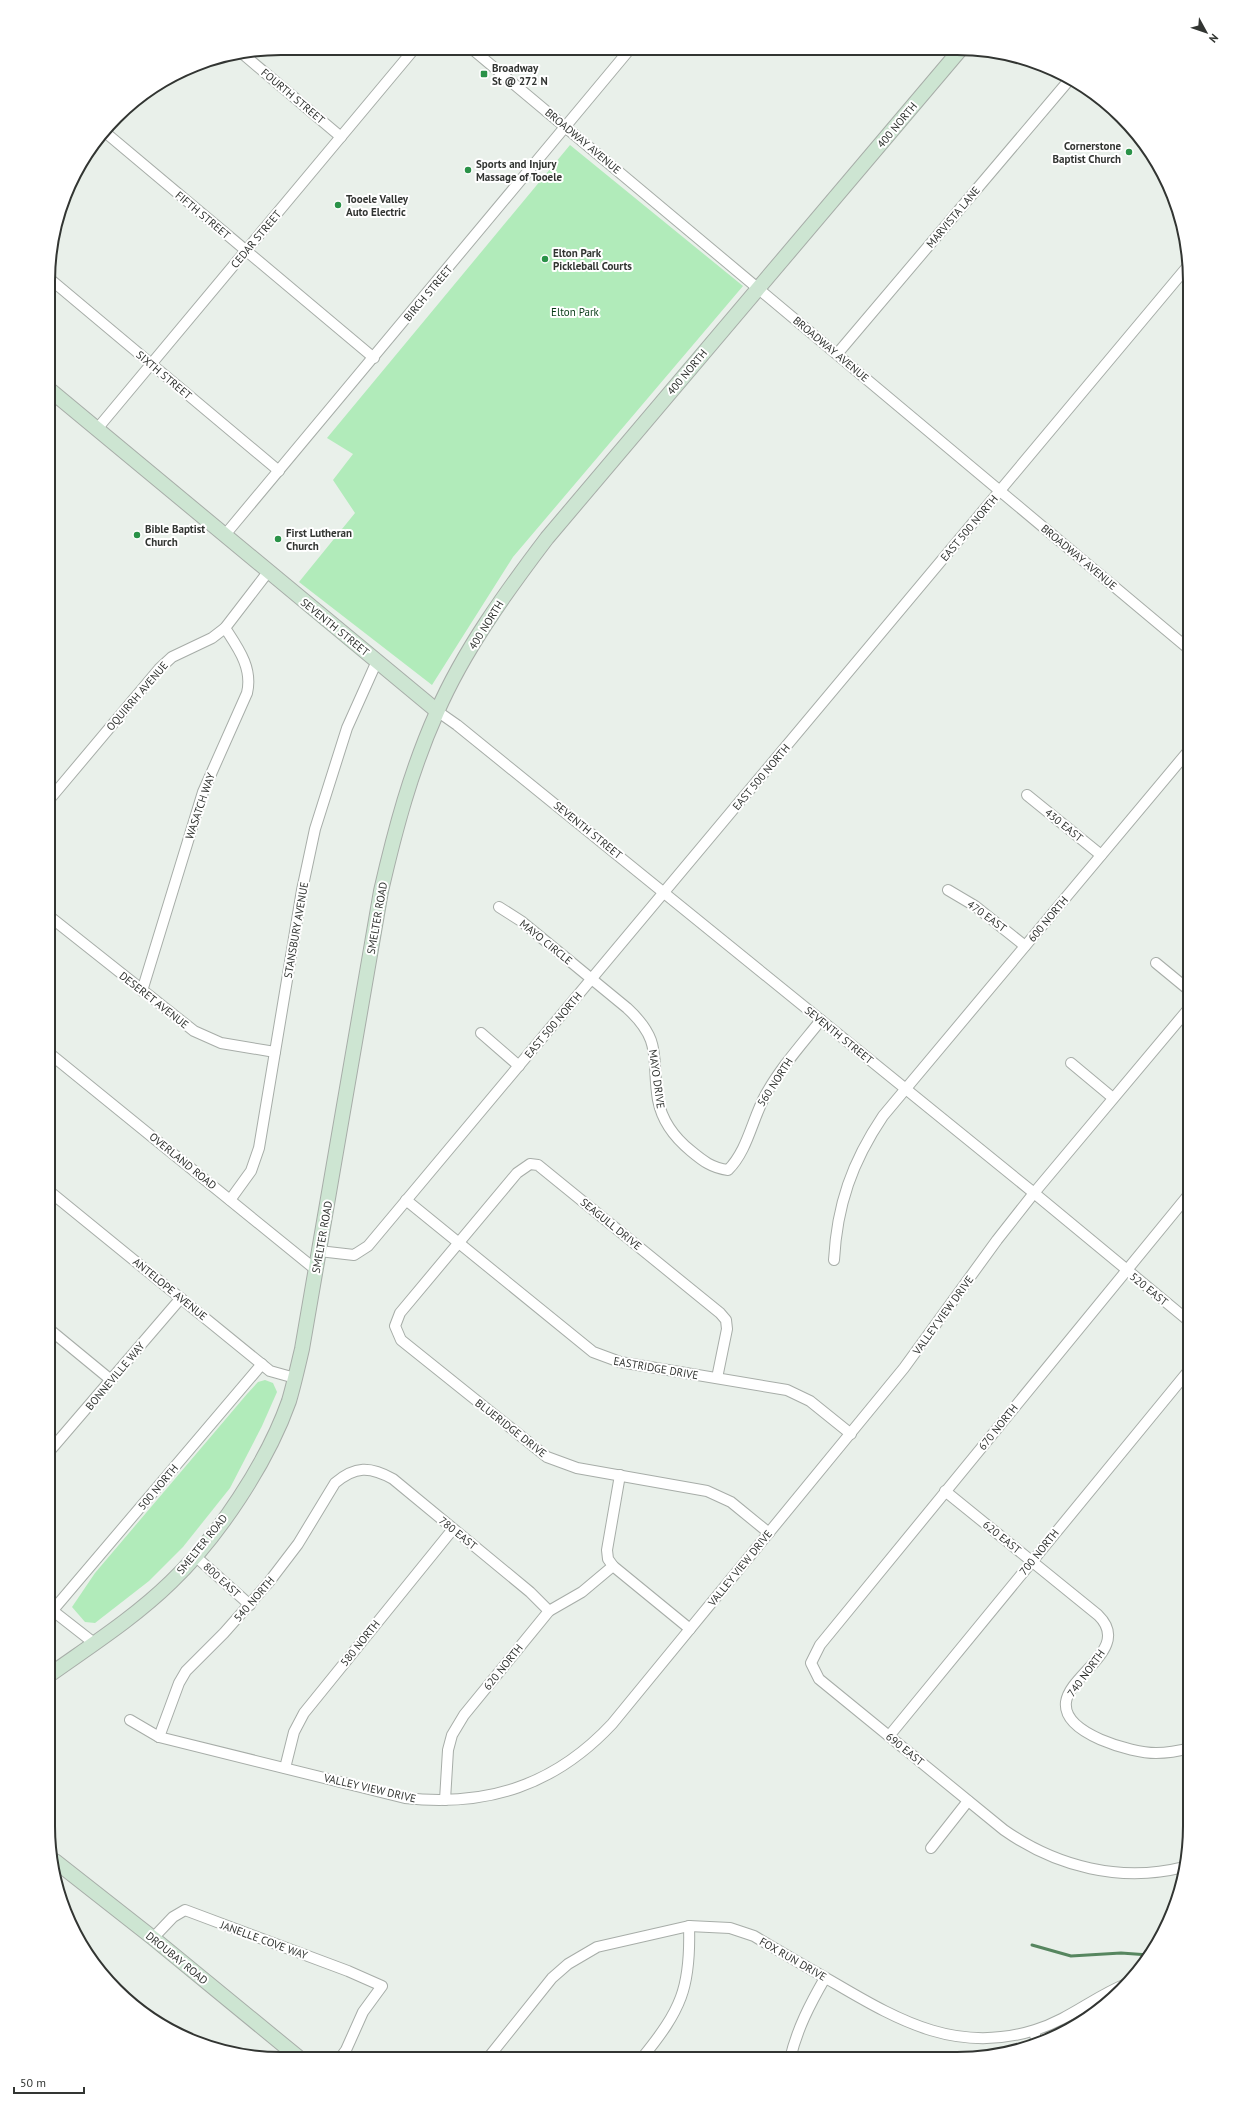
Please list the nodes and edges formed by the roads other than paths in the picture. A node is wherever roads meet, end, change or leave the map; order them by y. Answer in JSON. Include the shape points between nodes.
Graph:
{"nodes":[{"id":1,"x":410,"y":55,"type":"edge"},
{"id":2,"x":480,"y":55,"type":"edge"},
{"id":3,"x":625,"y":55,"type":"edge"},
{"id":4,"x":956,"y":55,"type":"edge"},
{"id":5,"x":247,"y":58,"type":"edge"},
{"id":6,"x":1067,"y":83,"type":"edge"},
{"id":7,"x":565,"y":127,"type":"junction"},
{"id":8,"x":108,"y":135,"type":"edge"},
{"id":9,"x":341,"y":137,"type":"junction"},
{"id":10,"x":246,"y":251,"type":"junction"},
{"id":11,"x":1183,"y":272,"type":"edge"},
{"id":12,"x":55,"y":284,"type":"edge"},
{"id":13,"x":758,"y":288,"type":"junction"},
{"id":14,"x":837,"y":354,"type":"junction"},
{"id":15,"x":374,"y":358,"type":"junction"},
{"id":16,"x":151,"y":364,"type":"junction"},
{"id":17,"x":55,"y":394,"type":"edge"},
{"id":18,"x":96,"y":429,"type":"junction"},
{"id":19,"x":279,"y":470,"type":"junction"},
{"id":20,"x":1000,"y":491,"type":"junction"},
{"id":21,"x":224,"y":536,"type":"junction"},
{"id":22,"x":268,"y":572,"type":"junction"},
{"id":23,"x":225,"y":628,"type":"junction"},
{"id":24,"x":1183,"y":644,"type":"edge"},
{"id":25,"x":377,"y":661,"type":"junction"},
{"id":26,"x":437,"y":711,"type":"junction"},
{"id":27,"x":1183,"y":757,"type":"edge"},
{"id":28,"x":55,"y":793,"type":"edge"},
{"id":29,"x":1027,"y":795,"type":"dead end"},
{"id":30,"x":1101,"y":855,"type":"junction"},
{"id":31,"x":948,"y":890,"type":"dead end"},
{"id":32,"x":664,"y":892,"type":"junction"},
{"id":33,"x":499,"y":907,"type":"dead end"},
{"id":34,"x":55,"y":921,"type":"edge"},
{"id":35,"x":1025,"y":946,"type":"junction"},
{"id":36,"x":1156,"y":963,"type":"dead end"},
{"id":37,"x":591,"y":979,"type":"junction"},
{"id":38,"x":1183,"y":985,"type":"edge"},
{"id":39,"x":142,"y":991,"type":"junction"},
{"id":40,"x":1183,"y":1016,"type":"edge"},
{"id":41,"x":821,"y":1020,"type":"junction"},
{"id":42,"x":481,"y":1033,"type":"dead end"},
{"id":43,"x":275,"y":1052,"type":"junction"},
{"id":44,"x":55,"y":1058,"type":"edge"},
{"id":45,"x":1072,"y":1063,"type":"dead end"},
{"id":46,"x":519,"y":1066,"type":"junction"},
{"id":47,"x":905,"y":1088,"type":"junction"},
{"id":48,"x":1114,"y":1098,"type":"junction"},
{"id":49,"x":728,"y":1170,"type":"joint"},
{"id":50,"x":1034,"y":1193,"type":"junction"},
{"id":51,"x":55,"y":1196,"type":"edge"},
{"id":52,"x":230,"y":1200,"type":"junction"},
{"id":53,"x":406,"y":1200,"type":"junction"},
{"id":54,"x":1183,"y":1201,"type":"edge"},
{"id":55,"x":459,"y":1243,"type":"junction"},
{"id":56,"x":319,"y":1251,"type":"junction"},
{"id":57,"x":834,"y":1260,"type":"dead end"},
{"id":58,"x":316,"y":1270,"type":"junction"},
{"id":59,"x":1126,"y":1270,"type":"junction"},
{"id":60,"x":181,"y":1298,"type":"junction"},
{"id":61,"x":1183,"y":1316,"type":"edge"},
{"id":62,"x":55,"y":1334,"type":"edge"},
{"id":63,"x":262,"y":1364,"type":"junction"},
{"id":64,"x":295,"y":1378,"type":"junction"},
{"id":65,"x":717,"y":1378,"type":"junction"},
{"id":66,"x":1183,"y":1378,"type":"edge"},
{"id":67,"x":111,"y":1380,"type":"junction"},
{"id":68,"x":851,"y":1434,"type":"junction"},
{"id":69,"x":55,"y":1445,"type":"edge"},
{"id":70,"x":360,"y":1468,"type":"joint"},
{"id":71,"x":620,"y":1475,"type":"junction"},
{"id":72,"x":945,"y":1491,"type":"junction"},
{"id":73,"x":454,"y":1529,"type":"junction"},
{"id":74,"x":769,"y":1533,"type":"junction"},
{"id":75,"x":195,"y":1556,"type":"junction"},
{"id":76,"x":1032,"y":1561,"type":"junction"},
{"id":77,"x":613,"y":1566,"type":"junction"},
{"id":78,"x":55,"y":1603,"type":"edge"},
{"id":79,"x":250,"y":1605,"type":"junction"},
{"id":80,"x":55,"y":1611,"type":"edge"},
{"id":81,"x":548,"y":1611,"type":"junction"},
{"id":82,"x":690,"y":1629,"type":"junction"},
{"id":83,"x":1107,"y":1632,"type":"joint"},
{"id":84,"x":94,"y":1643,"type":"junction"},
{"id":85,"x":811,"y":1664,"type":"joint"},
{"id":86,"x":55,"y":1671,"type":"edge"},
{"id":87,"x":130,"y":1720,"type":"dead end"},
{"id":88,"x":889,"y":1736,"type":"junction"},
{"id":89,"x":159,"y":1737,"type":"junction"},
{"id":90,"x":1183,"y":1749,"type":"edge"},
{"id":91,"x":284,"y":1768,"type":"junction"},
{"id":92,"x":445,"y":1800,"type":"junction"},
{"id":93,"x":968,"y":1801,"type":"junction"},
{"id":94,"x":931,"y":1848,"type":"dead end"},
{"id":95,"x":58,"y":1863,"type":"edge"},
{"id":96,"x":1179,"y":1868,"type":"edge"},
{"id":97,"x":689,"y":1926,"type":"junction"},
{"id":98,"x":153,"y":1938,"type":"junction"},
{"id":99,"x":825,"y":1978,"type":"junction"},
{"id":100,"x":1107,"y":1995,"type":"edge"},
{"id":101,"x":1034,"y":2031,"type":"junction"},
{"id":102,"x":1036,"y":2038,"type":"edge"},
{"id":103,"x":292,"y":2052,"type":"edge"},
{"id":104,"x":343,"y":2052,"type":"edge"},
{"id":105,"x":493,"y":2052,"type":"edge"},
{"id":106,"x":647,"y":2052,"type":"edge"},
{"id":107,"x":791,"y":2052,"type":"edge"}],
"edges":[{"from":1,"to":9,"type":"street","name":"CEDAR STREET"},
{"from":2,"to":7,"type":"street","name":"BROADWAY AVENUE"},
{"from":3,"to":7,"type":"street","name":"BIRCH STREET"},
{"from":4,"to":13,"type":"street","name":"400 NORTH"},
{"from":5,"to":9,"type":"street","name":"FOURTH STREET"},
{"from":6,"to":14,"type":"street","name":"MARVISTA LANE"},
{"from":7,"to":13,"type":"street","name":"BROADWAY AVENUE"},
{"from":7,"to":15,"type":"street","name":"BIRCH STREET"},
{"from":8,"to":10,"type":"street","name":"FIFTH STREET"},
{"from":9,"to":10,"type":"street","name":"CEDAR STREET"},
{"from":10,"to":15,"type":"street","name":"FIFTH STREET"},
{"from":10,"to":16,"type":"street","name":"CEDAR STREET"},
{"from":11,"to":20,"type":"street","name":"EAST 500 NORTH"},
{"from":12,"to":16,"type":"street","name":"SIXTH STREET"},
{"from":13,"to":14,"type":"street","name":"BROADWAY AVENUE"},
{"from":13,"to":26,"type":"street","name":"400 NORTH","via":[[529,562],[483,628]]},
{"from":14,"to":20,"type":"street","name":"BROADWAY AVENUE"},
{"from":15,"to":19,"type":"street","name":"BIRCH STREET"},
{"from":16,"to":18,"type":"street","name":"CEDAR STREET"},
{"from":16,"to":19,"type":"street","name":"SIXTH STREET"},
{"from":17,"to":18,"type":"street","name":"SEVENTH STREET"},
{"from":18,"to":21,"type":"street","name":"SEVENTH STREET"},
{"from":19,"to":21,"type":"street","name":"BIRCH STREET"},
{"from":20,"to":24,"type":"street","name":"BROADWAY AVENUE"},
{"from":20,"to":32,"type":"street","name":"EAST 500 NORTH"},
{"from":21,"to":22,"type":"street","name":"SEVENTH STREET"},
{"from":22,"to":23,"type":"street","name":"OQUIRRH AVENUE"},
{"from":22,"to":25,"type":"street","name":"SEVENTH STREET"},
{"from":23,"to":28,"type":"street","name":"OQUIRRH AVENUE","via":[[212,638],[177,654],[159,669]]},
{"from":23,"to":39,"type":"street","name":"WASATCH WAY","via":[[247,666],[247,693],[204,792]]},
{"from":25,"to":26,"type":"street","name":"SEVENTH STREET"},
{"from":25,"to":43,"type":"street","name":"STANSBURY AVENUE","via":[[347,728],[315,829],[302,890]]},
{"from":26,"to":32,"type":"street","name":"SEVENTH STREET","via":[[457,724]]},
{"from":26,"to":56,"type":"street","name":"SMELTER ROAD","via":[[409,784],[394,833],[381,892]]},
{"from":27,"to":30,"type":"street","name":"600 NORTH"},
{"from":29,"to":30,"type":"street","name":"430 EAST"},
{"from":30,"to":35,"type":"street","name":"600 NORTH"},
{"from":31,"to":35,"type":"street","name":"470 EAST","via":[[975,906]]},
{"from":32,"to":37,"type":"street","name":"EAST 500 NORTH"},
{"from":32,"to":41,"type":"street","name":"SEVENTH STREET"},
{"from":33,"to":37,"type":"street","name":"MAYO CIRCLE","via":[[521,921]]},
{"from":34,"to":39,"type":"street","name":"DESERET AVENUE"},
{"from":35,"to":47,"type":"street","name":"600 NORTH"},
{"from":36,"to":38,"type":"street"},
{"from":37,"to":46,"type":"street","name":"EAST 500 NORTH"},
{"from":37,"to":49,"type":"street","name":"MAYO DRIVE","via":[[634,1015],[646,1030],[656,1058],[659,1102],[670,1129],[682,1144],[707,1165]]},
{"from":39,"to":43,"type":"street","name":"DESERET AVENUE","via":[[202,1036],[226,1044]]},
{"from":40,"to":48,"type":"street","name":"VALLEY VIEW DRIVE"},
{"from":41,"to":47,"type":"street","name":"SEVENTH STREET"},
{"from":41,"to":49,"type":"street","name":"560 NORTH","via":[[766,1094],[751,1125],[741,1155]]},
{"from":42,"to":46,"type":"street"},
{"from":43,"to":52,"type":"street","name":"STANSBURY AVENUE","via":[[257,1156],[248,1178]]},
{"from":44,"to":52,"type":"street","name":"OVERLAND ROAD"},
{"from":45,"to":48,"type":"street"},
{"from":46,"to":53,"type":"street","name":"EAST 500 NORTH"},
{"from":47,"to":50,"type":"street","name":"SEVENTH STREET"},
{"from":47,"to":57,"type":"street","name":"600 NORTH","via":[[873,1131],[850,1176],[840,1208]]},
{"from":48,"to":50,"type":"street","name":"VALLEY VIEW DRIVE"},
{"from":50,"to":59,"type":"street","name":"SEVENTH STREET"},
{"from":50,"to":68,"type":"street","name":"VALLEY VIEW DRIVE","via":[[996,1240],[904,1368]]},
{"from":51,"to":60,"type":"street","name":"ANTELOPE AVENUE"},
{"from":52,"to":58,"type":"street","name":"OVERLAND ROAD"},
{"from":53,"to":55,"type":"street","name":"EASTRIDGE DRIVE"},
{"from":53,"to":56,"type":"street","name":"EAST 500 NORTH","via":[[361,1252],[354,1255]]},
{"from":54,"to":59,"type":"street","name":"670 NORTH"},
{"from":55,"to":65,"type":"street","name":"EASTRIDGE DRIVE","via":[[593,1352],[620,1362]]},
{"from":55,"to":65,"type":"street","name":"SEAGULL DRIVE","via":[[518,1173],[530,1164],[538,1165],[726,1320],[727,1329]]},
{"from":55,"to":71,"type":"street","name":"BLUERIDGE DRIVE","via":[[400,1313],[395,1326],[401,1340],[546,1457],[569,1466]]},
{"from":56,"to":58,"type":"street","name":"SMELTER ROAD"},
{"from":58,"to":64,"type":"street","name":"SMELTER ROAD"},
{"from":59,"to":61,"type":"street","name":"520 EAST"},
{"from":59,"to":72,"type":"street","name":"670 NORTH"},
{"from":60,"to":63,"type":"street","name":"ANTELOPE AVENUE"},
{"from":60,"to":67,"type":"street","name":"BONNEVILLE WAY"},
{"from":62,"to":67,"type":"street"},
{"from":63,"to":64,"type":"street","name":"ANTELOPE AVENUE","via":[[270,1370]]},
{"from":63,"to":78,"type":"street","name":"500 NORTH"},
{"from":64,"to":75,"type":"street","name":"SMELTER ROAD","via":[[272,1440],[250,1481]]},
{"from":65,"to":68,"type":"street","name":"EASTRIDGE DRIVE","via":[[795,1393],[817,1406]]},
{"from":66,"to":76,"type":"street","name":"700 NORTH"},
{"from":67,"to":69,"type":"street","name":"BONNEVILLE WAY"},
{"from":68,"to":74,"type":"street","name":"VALLEY VIEW DRIVE"},
{"from":70,"to":73,"type":"street","name":"780 EAST","via":[[393,1479]]},
{"from":70,"to":79,"type":"street","name":"540 NORTH","via":[[335,1483],[298,1544]]},
{"from":71,"to":74,"type":"street","name":"BLUERIDGE DRIVE","via":[[699,1488],[716,1494],[731,1502]]},
{"from":71,"to":77,"type":"street","via":[[607,1550],[608,1559]]},
{"from":72,"to":76,"type":"street","name":"620 EAST"},
{"from":72,"to":85,"type":"street","name":"670 NORTH","via":[[820,1645]]},
{"from":73,"to":81,"type":"street","name":"780 EAST","via":[[530,1592]]},
{"from":73,"to":91,"type":"street","name":"580 NORTH","via":[[304,1713],[294,1732]]},
{"from":74,"to":82,"type":"street","name":"VALLEY VIEW DRIVE"},
{"from":75,"to":79,"type":"street","name":"800 EAST"},
{"from":75,"to":84,"type":"street","name":"SMELTER ROAD","via":[[171,1582],[136,1613]]},
{"from":76,"to":83,"type":"street","name":"620 EAST","via":[[1098,1615]]},
{"from":76,"to":88,"type":"street","name":"700 NORTH"},
{"from":77,"to":81,"type":"street","name":"620 NORTH","via":[[582,1592]]},
{"from":77,"to":82,"type":"street"},
{"from":79,"to":89,"type":"street","name":"540 NORTH","via":[[186,1670]]},
{"from":80,"to":84,"type":"street"},
{"from":81,"to":92,"type":"street","name":"620 NORTH","via":[[455,1728],[448,1750]]},
{"from":82,"to":92,"type":"street","name":"VALLEY VIEW DRIVE","via":[[612,1724],[572,1761],[517,1789],[482,1798]]},
{"from":83,"to":90,"type":"street","name":"740 NORTH","via":[[1107,1642],[1103,1651],[1067,1697],[1067,1714],[1075,1724],[1115,1746],[1156,1753]]},
{"from":84,"to":86,"type":"street","name":"SMELTER ROAD"},
{"from":85,"to":88,"type":"street","name":"690 EAST","via":[[819,1679]]},
{"from":87,"to":89,"type":"street","name":"VALLEY VIEW DRIVE"},
{"from":88,"to":93,"type":"street","name":"690 EAST"},
{"from":89,"to":91,"type":"street","name":"VALLEY VIEW DRIVE"},
{"from":91,"to":92,"type":"street","name":"VALLEY VIEW DRIVE","via":[[406,1798]]},
{"from":93,"to":94,"type":"street"},
{"from":93,"to":96,"type":"street","name":"690 EAST","via":[[1004,1830],[1045,1855],[1090,1869],[1136,1873]]},
{"from":95,"to":98,"type":"street","name":"DROUBAY ROAD"},
{"from":97,"to":99,"type":"street","name":"FOX RUN DRIVE","via":[[730,1928],[754,1936]]},
{"from":97,"to":105,"type":"street","name":"FOX RUN DRIVE","via":[[607,1944],[577,1958],[552,1978]]},
{"from":97,"to":106,"type":"street","via":[[689,1968],[683,1995],[672,2020]]},
{"from":98,"to":103,"type":"street","name":"DROUBAY ROAD"},
{"from":98,"to":104,"type":"street","name":"JANELLE COVE WAY","via":[[173,1917],[185,1910],[382,1986],[363,2012]]},
{"from":99,"to":101,"type":"street","name":"FOX RUN DRIVE","via":[[893,2017],[925,2030],[976,2038],[1010,2037]]},
{"from":99,"to":107,"type":"street","via":[[803,2017]]},
{"from":100,"to":101,"type":"street","name":"FOX RUN DRIVE","via":[[1074,2014]]},
{"from":101,"to":102,"type":"street"}]}
